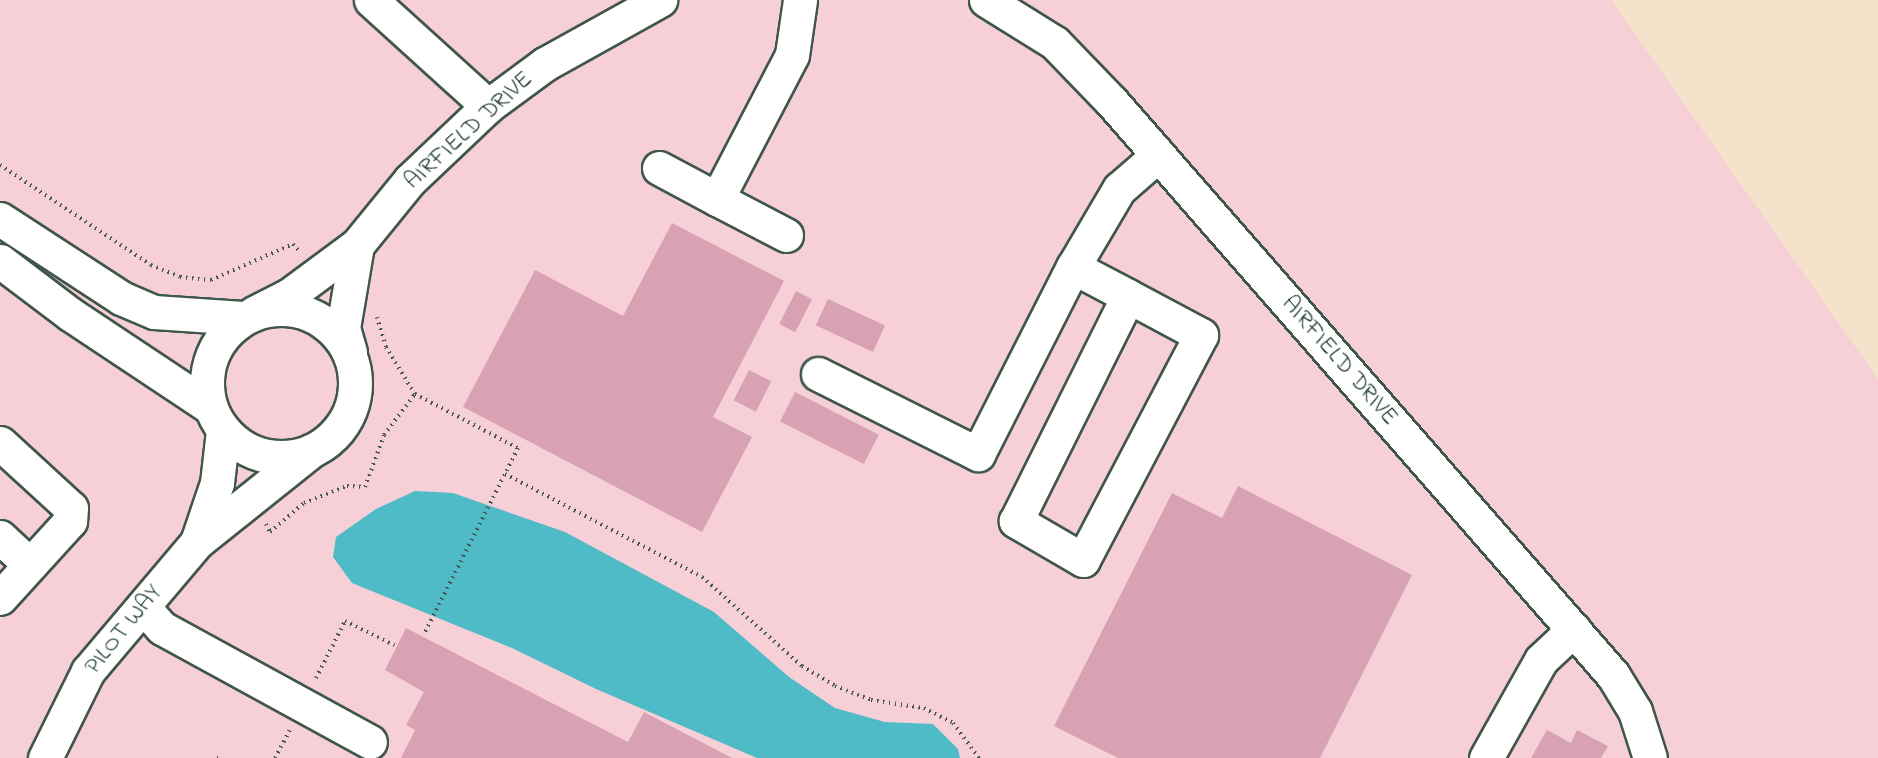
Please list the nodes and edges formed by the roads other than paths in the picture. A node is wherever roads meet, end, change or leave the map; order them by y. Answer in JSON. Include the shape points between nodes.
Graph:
{"nodes":[{"id":1,"x":371,"y":0,"type":"edge"},
{"id":2,"x":660,"y":0,"type":"edge"},
{"id":3,"x":800,"y":0,"type":"edge"},
{"id":4,"x":986,"y":0,"type":"edge"},
{"id":5,"x":488,"y":106,"type":"junction"},
{"id":6,"x":1158,"y":155,"type":"junction"},
{"id":7,"x":658,"y":168,"type":"dead end"},
{"id":8,"x":717,"y":199,"type":"junction"},
{"id":9,"x":0,"y":219,"type":"edge"},
{"id":10,"x":786,"y":235,"type":"dead end"},
{"id":11,"x":357,"y":245,"type":"junction"},
{"id":12,"x":0,"y":261,"type":"edge"},
{"id":13,"x":1073,"y":267,"type":"junction"},
{"id":14,"x":1128,"y":296,"type":"junction"},
{"id":15,"x":249,"y":315,"type":"junction"},
{"id":16,"x":353,"y":361,"type":"junction"},
{"id":17,"x":818,"y":374,"type":"dead end"},
{"id":18,"x":217,"y":419,"type":"junction"},
{"id":19,"x":0,"y":443,"type":"edge"},
{"id":20,"x":311,"y":451,"type":"junction"},
{"id":21,"x":0,"y":537,"type":"edge"},
{"id":22,"x":197,"y":542,"type":"junction"},
{"id":23,"x":29,"y":564,"type":"junction"},
{"id":24,"x":0,"y":598,"type":"edge"},
{"id":25,"x":143,"y":607,"type":"junction"},
{"id":26,"x":1574,"y":629,"type":"junction"},
{"id":27,"x":360,"y":746,"type":"edge"},
{"id":28,"x":45,"y":758,"type":"edge"},
{"id":29,"x":1486,"y":758,"type":"edge"},
{"id":30,"x":1650,"y":758,"type":"edge"}],
"edges":[{"from":1,"to":5,"type":"street"},
{"from":2,"to":5,"type":"street","name":"AIRFIELD DRIVE","via":[[545,64]]},
{"from":3,"to":8,"type":"street","via":[[792,55]]},
{"from":4,"to":6,"type":"street","name":"AIRFIELD DRIVE","via":[[1055,43]]},
{"from":5,"to":11,"type":"street","name":"AIRFIELD DRIVE","via":[[410,180]]},
{"from":6,"to":13,"type":"street","via":[[1119,189]]},
{"from":6,"to":26,"type":"street","name":"AIRFIELD DRIVE"},
{"from":7,"to":8,"type":"street"},
{"from":8,"to":10,"type":"street"},
{"from":9,"to":15,"type":"street","via":[[121,298],[143,307],[208,318]]},
{"from":11,"to":15,"type":"street","name":"AIRFIELD DRIVE","via":[[288,296]]},
{"from":11,"to":16,"type":"street","name":"AIRFIELD DRIVE","via":[[343,328]]},
{"from":12,"to":18,"type":"street"},
{"from":13,"to":14,"type":"street"},
{"from":13,"to":17,"type":"street","via":[[978,454]]},
{"from":14,"to":14,"type":"street","via":[[1201,335],[1083,560],[1016,521]]},
{"from":15,"to":16,"type":"street","via":[[279,308],[305,312],[326,323],[343,340]]},
{"from":15,"to":18,"type":"street","via":[[218,342],[208,363],[206,386]]},
{"from":16,"to":20,"type":"street","via":[[356,383],[352,405],[329,440]]},
{"from":18,"to":20,"type":"street","via":[[243,447],[265,456],[288,457]]},
{"from":18,"to":22,"type":"street","name":"PILOT WAY","via":[[217,483]]},
{"from":19,"to":23,"type":"street","via":[[71,508],[70,521]]},
{"from":20,"to":22,"type":"street","name":"PILOT WAY"},
{"from":21,"to":23,"type":"street"},
{"from":22,"to":25,"type":"street","name":"PILOT WAY"},
{"from":23,"to":24,"type":"street"},
{"from":25,"to":27,"type":"street","via":[[162,628],[303,705]]},
{"from":25,"to":28,"type":"street","name":"PILOT WAY","via":[[88,671]]},
{"from":26,"to":29,"type":"street","via":[[1541,660]]},
{"from":26,"to":30,"type":"street","name":"AIRFIELD DRIVE","via":[[1612,675],[1635,711]]}]}
